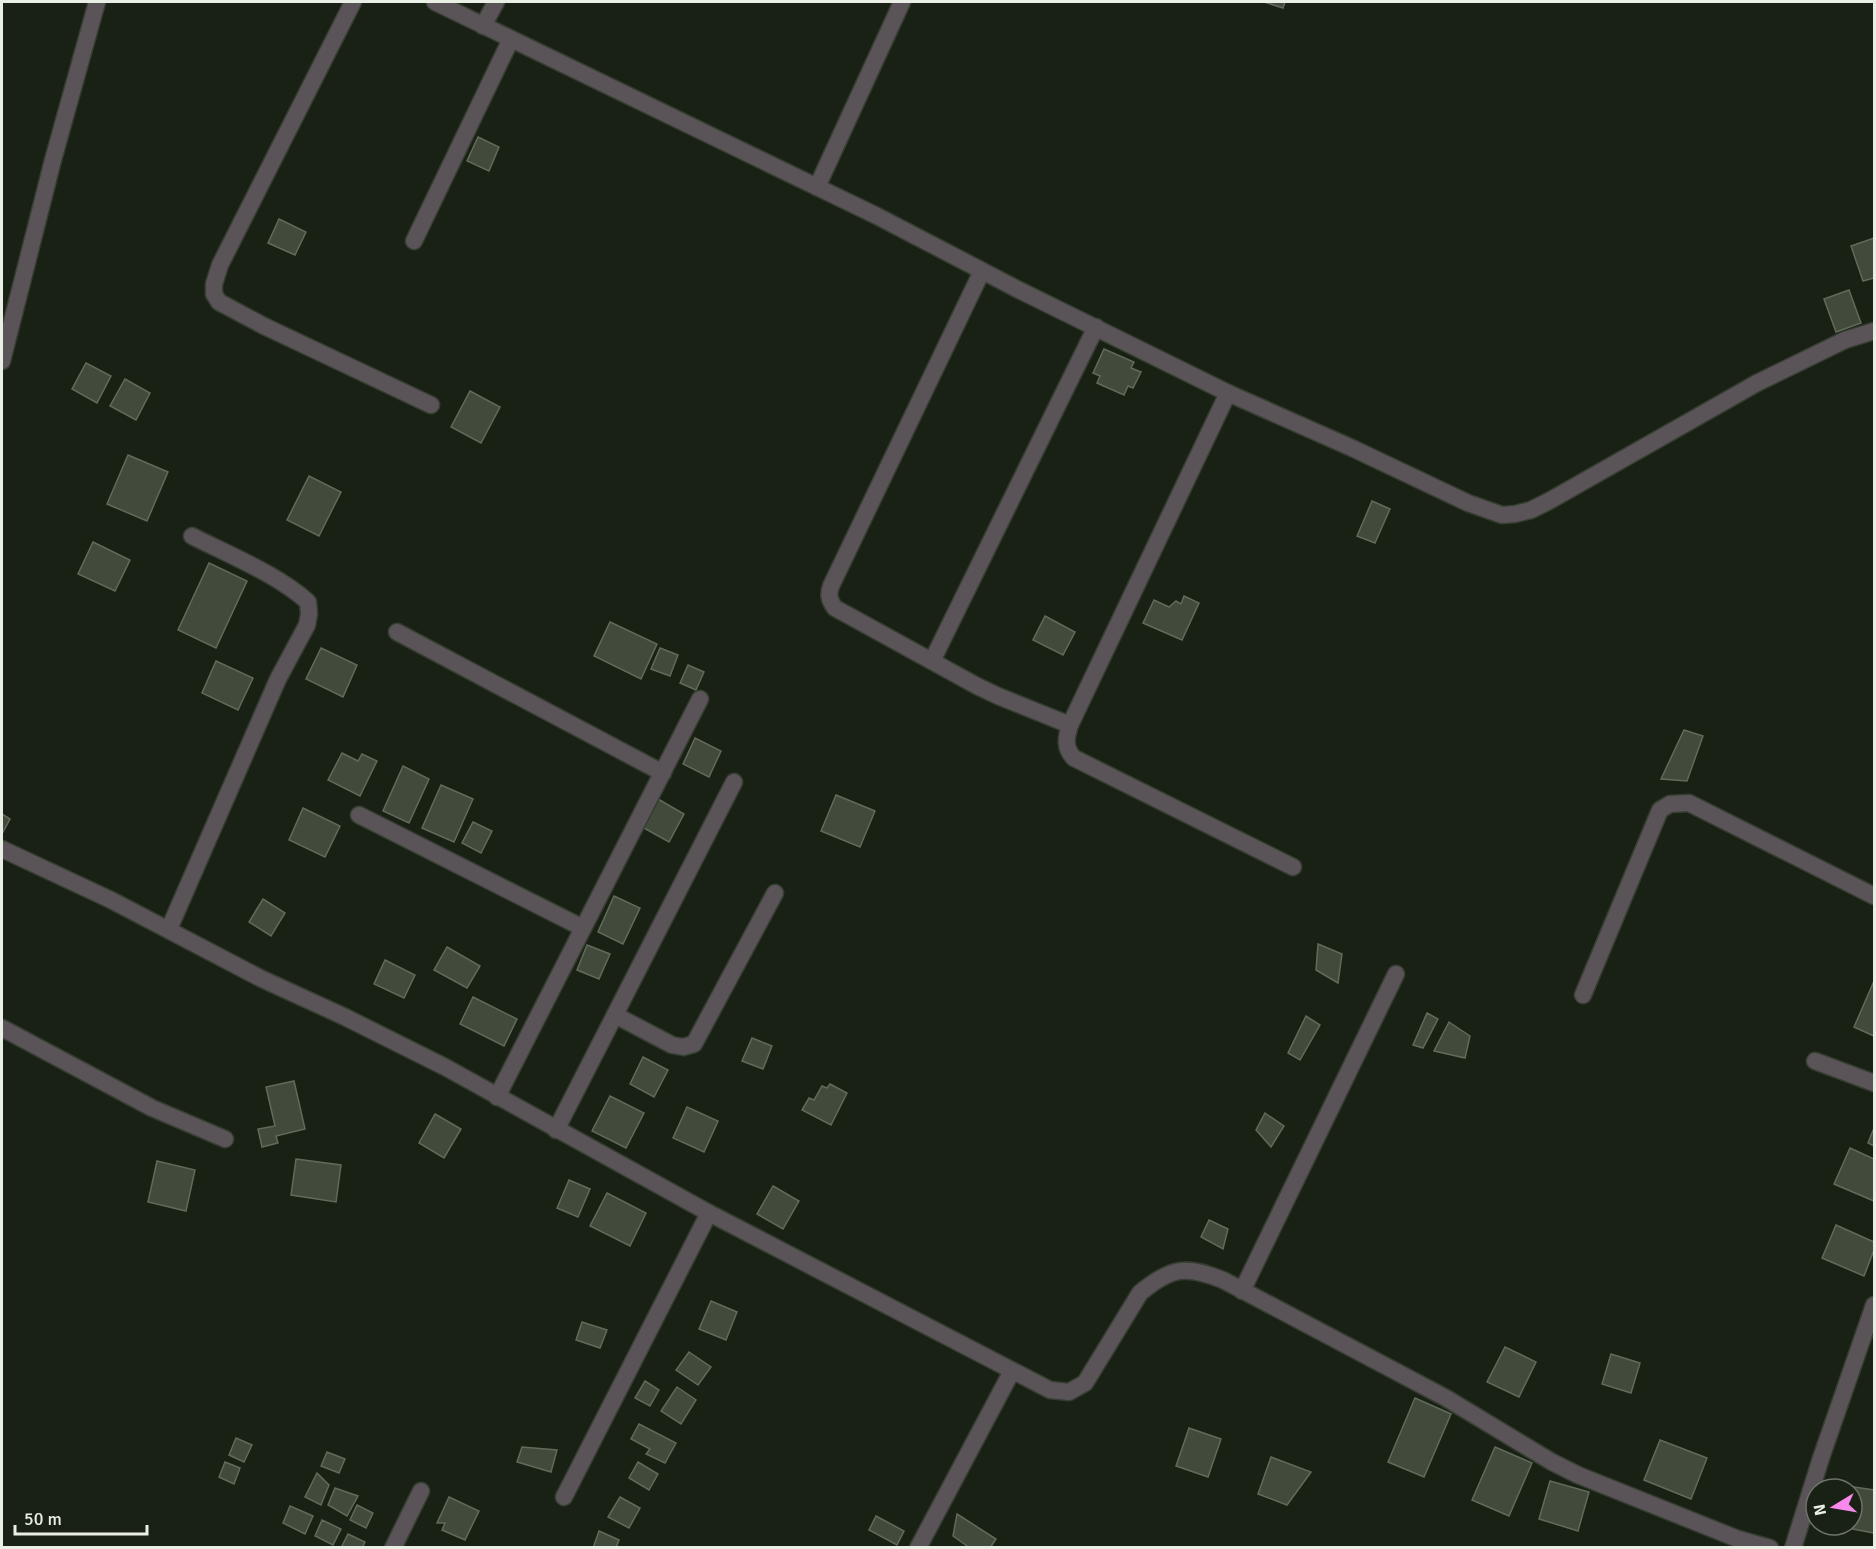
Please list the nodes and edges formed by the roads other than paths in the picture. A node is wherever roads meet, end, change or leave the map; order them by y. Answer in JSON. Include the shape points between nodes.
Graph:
{"nodes":[{"id":1,"x":97,"y":2,"type":"edge"},
{"id":2,"x":352,"y":2,"type":"edge"},
{"id":3,"x":435,"y":2,"type":"edge"},
{"id":4,"x":496,"y":2,"type":"edge"},
{"id":5,"x":902,"y":2,"type":"edge"},
{"id":6,"x":483,"y":26,"type":"junction"},
{"id":7,"x":511,"y":39,"type":"junction"},
{"id":8,"x":817,"y":187,"type":"junction"},
{"id":9,"x":414,"y":241,"type":"dead end"},
{"id":10,"x":982,"y":270,"type":"junction"},
{"id":11,"x":1096,"y":327,"type":"junction"},
{"id":12,"x":1875,"y":331,"type":"edge"},
{"id":13,"x":2,"y":361,"type":"edge"},
{"id":14,"x":1228,"y":393,"type":"junction"},
{"id":15,"x":431,"y":405,"type":"dead end"},
{"id":16,"x":192,"y":536,"type":"dead end"},
{"id":17,"x":397,"y":632,"type":"dead end"},
{"id":18,"x":932,"y":661,"type":"junction"},
{"id":19,"x":700,"y":699,"type":"dead end"},
{"id":20,"x":1070,"y":725,"type":"junction"},
{"id":21,"x":663,"y":773,"type":"junction"},
{"id":22,"x":734,"y":782,"type":"dead end"},
{"id":23,"x":359,"y":814,"type":"dead end"},
{"id":24,"x":2,"y":849,"type":"edge"},
{"id":25,"x":1293,"y":867,"type":"dead end"},
{"id":26,"x":775,"y":893,"type":"dead end"},
{"id":27,"x":1875,"y":896,"type":"edge"},
{"id":28,"x":583,"y":928,"type":"junction"},
{"id":29,"x":169,"y":929,"type":"junction"},
{"id":30,"x":1395,"y":974,"type":"dead end"},
{"id":31,"x":1583,"y":995,"type":"dead end"},
{"id":32,"x":615,"y":1015,"type":"junction"},
{"id":33,"x":2,"y":1028,"type":"edge"},
{"id":34,"x":1815,"y":1060,"type":"dead end"},
{"id":35,"x":1875,"y":1083,"type":"edge"},
{"id":36,"x":497,"y":1097,"type":"junction"},
{"id":37,"x":556,"y":1130,"type":"junction"},
{"id":38,"x":225,"y":1139,"type":"dead end"},
{"id":39,"x":709,"y":1213,"type":"junction"},
{"id":40,"x":1242,"y":1291,"type":"junction"},
{"id":41,"x":1875,"y":1305,"type":"edge"},
{"id":42,"x":1012,"y":1371,"type":"junction"},
{"id":43,"x":421,"y":1491,"type":"dead end"},
{"id":44,"x":564,"y":1497,"type":"dead end"},
{"id":45,"x":393,"y":1548,"type":"edge"},
{"id":46,"x":918,"y":1548,"type":"edge"},
{"id":47,"x":1770,"y":1548,"type":"edge"},
{"id":48,"x":1793,"y":1548,"type":"edge"}],
"edges":[{"from":1,"to":13,"type":"street"},
{"from":2,"to":15,"type":"street","via":[[219,265],[214,294],[219,302],[264,326]]},
{"from":3,"to":6,"type":"street"},
{"from":4,"to":6,"type":"street"},
{"from":5,"to":8,"type":"street"},
{"from":6,"to":7,"type":"street"},
{"from":7,"to":8,"type":"street"},
{"from":7,"to":9,"type":"street"},
{"from":8,"to":10,"type":"street"},
{"from":10,"to":11,"type":"street"},
{"from":10,"to":18,"type":"street","via":[[829,592],[835,608]]},
{"from":11,"to":14,"type":"street"},
{"from":11,"to":18,"type":"street"},
{"from":12,"to":14,"type":"street","via":[[1845,340],[1757,384],[1549,501],[1515,514],[1502,515],[1468,503]]},
{"from":14,"to":20,"type":"street"},
{"from":16,"to":29,"type":"street","via":[[299,594],[308,602],[309,614]]},
{"from":17,"to":21,"type":"street"},
{"from":18,"to":20,"type":"street","via":[[998,696]]},
{"from":19,"to":21,"type":"street"},
{"from":20,"to":25,"type":"street","via":[[1066,748],[1074,758]]},
{"from":21,"to":28,"type":"street"},
{"from":22,"to":32,"type":"street"},
{"from":23,"to":28,"type":"street"},
{"from":24,"to":29,"type":"street"},
{"from":26,"to":32,"type":"street","via":[[694,1044],[672,1045]]},
{"from":27,"to":31,"type":"street","via":[[1689,803],[1670,804],[1660,810]]},
{"from":28,"to":36,"type":"street"},
{"from":29,"to":36,"type":"street"},
{"from":30,"to":40,"type":"street"},
{"from":32,"to":37,"type":"street"},
{"from":33,"to":38,"type":"street","via":[[152,1108]]},
{"from":34,"to":35,"type":"street"},
{"from":36,"to":37,"type":"street"},
{"from":37,"to":39,"type":"street"},
{"from":39,"to":42,"type":"street"},
{"from":39,"to":44,"type":"street"},
{"from":40,"to":42,"type":"street","via":[[1207,1274],[1178,1270],[1140,1293],[1085,1383],[1078,1388],[1069,1392],[1050,1390]]},
{"from":40,"to":47,"type":"street","via":[[1446,1398],[1578,1475]]},
{"from":41,"to":48,"type":"street"},
{"from":42,"to":46,"type":"street"},
{"from":43,"to":45,"type":"street"}]}
